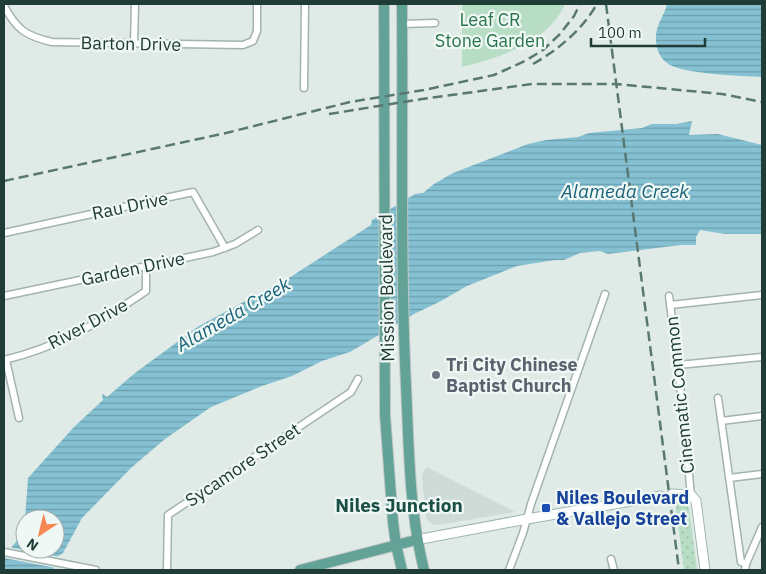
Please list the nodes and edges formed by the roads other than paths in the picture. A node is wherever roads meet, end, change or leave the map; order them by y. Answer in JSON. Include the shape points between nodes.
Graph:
{"nodes":[{"id":1,"x":135,"y":4,"type":"edge"},
{"id":2,"x":257,"y":4,"type":"edge"},
{"id":3,"x":304,"y":4,"type":"edge"},
{"id":4,"x":384,"y":4,"type":"edge"},
{"id":5,"x":402,"y":4,"type":"edge"},
{"id":6,"x":4,"y":6,"type":"edge"},
{"id":7,"x":435,"y":23,"type":"dead end"},
{"id":8,"x":402,"y":24,"type":"junction"},
{"id":9,"x":134,"y":44,"type":"junction"},
{"id":10,"x":304,"y":88,"type":"dead end"},
{"id":11,"x":258,"y":230,"type":"dead end"},
{"id":12,"x":4,"y":233,"type":"edge"},
{"id":13,"x":225,"y":248,"type":"junction"},
{"id":14,"x":146,"y":266,"type":"junction"},
{"id":15,"x":605,"y":294,"type":"dead end"},
{"id":16,"x":762,"y":295,"type":"edge"},
{"id":17,"x":4,"y":296,"type":"edge"},
{"id":18,"x":669,"y":296,"type":"dead end"},
{"id":19,"x":670,"y":305,"type":"junction"},
{"id":20,"x":762,"y":357,"type":"edge"},
{"id":21,"x":5,"y":360,"type":"edge"},
{"id":22,"x":678,"y":365,"type":"junction"},
{"id":23,"x":358,"y":379,"type":"dead end"},
{"id":24,"x":718,"y":398,"type":"dead end"},
{"id":25,"x":762,"y":416,"type":"edge"},
{"id":26,"x":19,"y":418,"type":"dead end"},
{"id":27,"x":721,"y":421,"type":"junction"},
{"id":28,"x":762,"y":474,"type":"edge"},
{"id":29,"x":729,"y":478,"type":"junction"},
{"id":30,"x":672,"y":494,"type":"dead end"},
{"id":31,"x":691,"y":494,"type":"junction"},
{"id":32,"x":661,"y":496,"type":"dead end"},
{"id":33,"x":527,"y":519,"type":"junction"},
{"id":34,"x":762,"y":527,"type":"edge"},
{"id":35,"x":416,"y":540,"type":"junction"},
{"id":36,"x":396,"y":545,"type":"junction"},
{"id":37,"x":4,"y":552,"type":"edge"},
{"id":38,"x":611,"y":559,"type":"dead end"},
{"id":39,"x":746,"y":567,"type":"edge"},
{"id":40,"x":96,"y":570,"type":"edge"},
{"id":41,"x":166,"y":570,"type":"edge"},
{"id":42,"x":300,"y":570,"type":"edge"},
{"id":43,"x":402,"y":570,"type":"edge"},
{"id":44,"x":424,"y":570,"type":"edge"},
{"id":45,"x":509,"y":570,"type":"edge"},
{"id":46,"x":614,"y":570,"type":"edge"},
{"id":47,"x":705,"y":570,"type":"edge"}],
"edges":[{"from":1,"to":9,"type":"street"},
{"from":2,"to":9,"type":"street","name":"Barton Drive","via":[[257,31],[253,41],[243,45]]},
{"from":3,"to":10,"type":"street"},
{"from":4,"to":36,"type":"main road","name":"Mission Boulevard","via":[[384,352],[386,440]]},
{"from":5,"to":8,"type":"main road","name":"Mission Boulevard"},
{"from":6,"to":9,"type":"street","name":"Barton Drive","via":[[13,24],[34,38],[52,42]]},
{"from":7,"to":8,"type":"street"},
{"from":8,"to":35,"type":"main road","name":"Mission Boulevard","via":[[404,340],[411,499]]},
{"from":11,"to":13,"type":"street","name":"Garden Drive"},
{"from":12,"to":13,"type":"street","name":"Rau Drive","via":[[193,192]]},
{"from":13,"to":14,"type":"street","name":"Garden Drive"},
{"from":14,"to":17,"type":"street","name":"Garden Drive"},
{"from":14,"to":21,"type":"street","name":"River Drive","via":[[146,291],[106,318],[58,343]]},
{"from":15,"to":33,"type":"street"},
{"from":16,"to":19,"type":"street"},
{"from":18,"to":19,"type":"street","name":"Cinematic Common"},
{"from":19,"to":22,"type":"street","name":"Cinematic Common"},
{"from":20,"to":22,"type":"street"},
{"from":21,"to":26,"type":"street"},
{"from":22,"to":31,"type":"street","name":"Cinematic Common"},
{"from":23,"to":41,"type":"street","name":"Sycamore Street","via":[[350,392],[168,515]]},
{"from":24,"to":27,"type":"street"},
{"from":25,"to":27,"type":"street"},
{"from":27,"to":29,"type":"street"},
{"from":28,"to":29,"type":"street"},
{"from":29,"to":39,"type":"street","via":[[741,562]]},
{"from":30,"to":31,"type":"main road"},
{"from":31,"to":47,"type":"main road","via":[[696,500]]},
{"from":32,"to":33,"type":"main road"},
{"from":33,"to":35,"type":"main road"},
{"from":33,"to":45,"type":"street"},
{"from":34,"to":39,"type":"street"},
{"from":35,"to":36,"type":"main road"},
{"from":35,"to":44,"type":"main road","name":"Mission Boulevard"},
{"from":36,"to":42,"type":"main road"},
{"from":36,"to":43,"type":"main road","name":"Mission Boulevard"},
{"from":37,"to":40,"type":"street"},
{"from":38,"to":46,"type":"street"}]}
